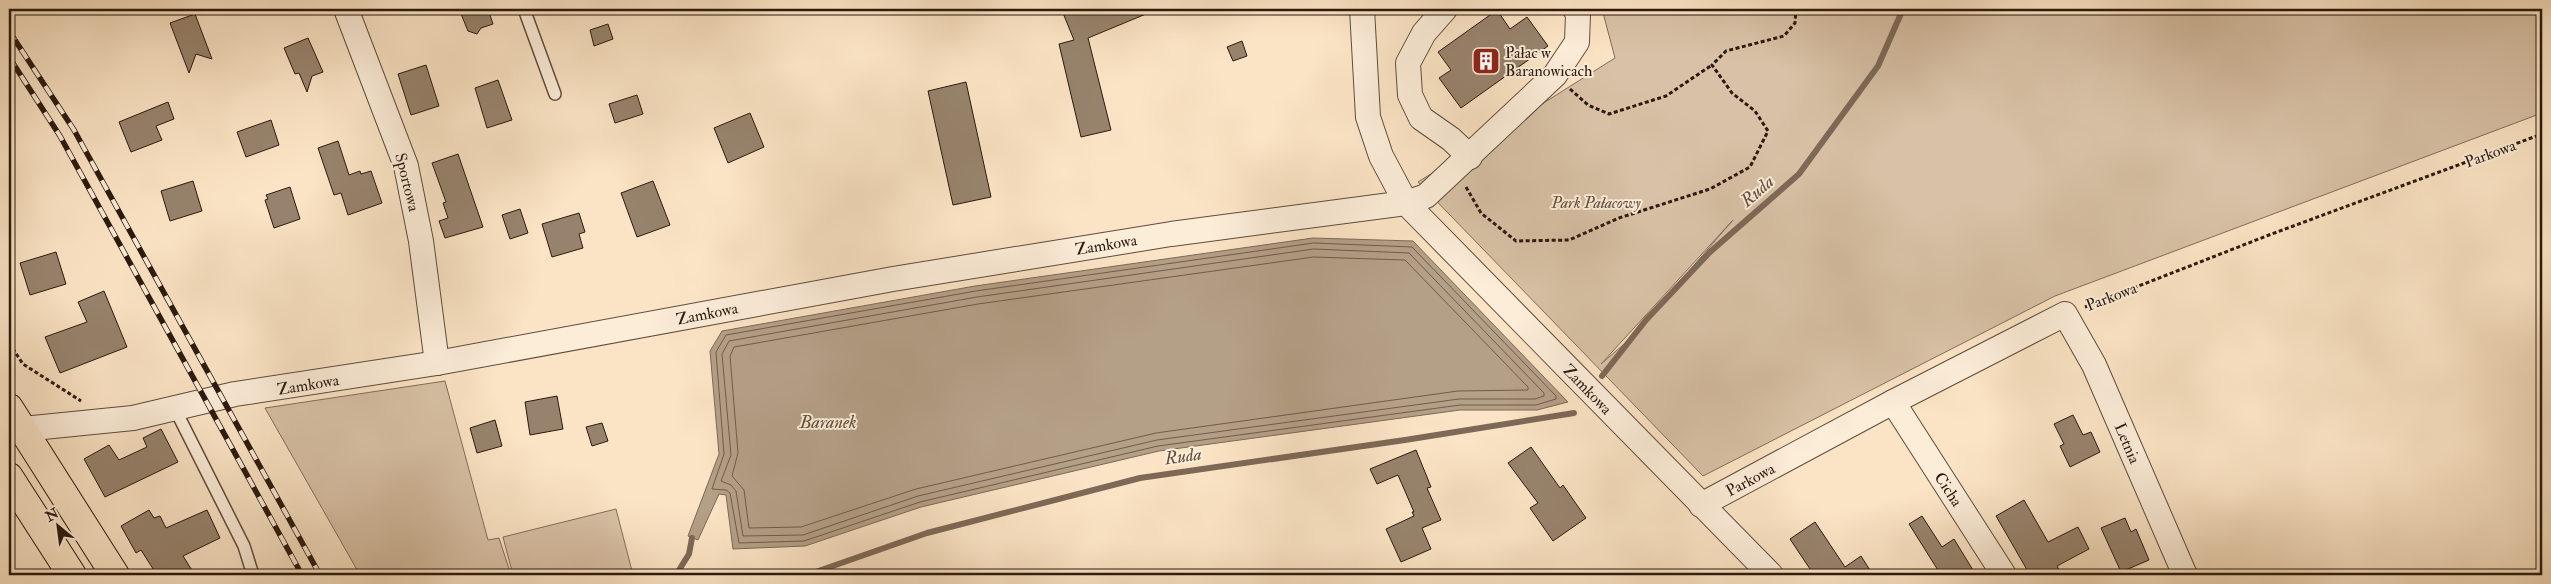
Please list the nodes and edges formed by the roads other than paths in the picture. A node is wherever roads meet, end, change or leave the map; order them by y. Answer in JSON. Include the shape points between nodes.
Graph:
{"nodes":[{"id":1,"x":346,"y":9,"type":"edge"},
{"id":2,"x":524,"y":9,"type":"edge"},
{"id":3,"x":1362,"y":9,"type":"edge"},
{"id":4,"x":1445,"y":9,"type":"edge"},
{"id":5,"x":1575,"y":9,"type":"edge"},
{"id":6,"x":554,"y":94,"type":"dead end"},
{"id":7,"x":1463,"y":163,"type":"junction"},
{"id":8,"x":1406,"y":203,"type":"junction"},
{"id":9,"x":2065,"y":314,"type":"joint"},
{"id":10,"x":436,"y":363,"type":"junction"},
{"id":11,"x":1893,"y":402,"type":"junction"},
{"id":12,"x":175,"y":409,"type":"junction"},
{"id":13,"x":13,"y":422,"type":"edge"},
{"id":14,"x":9,"y":478,"type":"edge"},
{"id":15,"x":1701,"y":505,"type":"junction"},
{"id":16,"x":72,"y":575,"type":"edge"},
{"id":17,"x":115,"y":575,"type":"edge"},
{"id":18,"x":253,"y":575,"type":"edge"},
{"id":19,"x":1771,"y":575,"type":"edge"},
{"id":20,"x":2004,"y":575,"type":"edge"},
{"id":21,"x":2185,"y":575,"type":"edge"}],
"edges":[{"from":1,"to":10,"type":"street","name":"Sportowa","via":[[406,166],[422,250]]},
{"from":2,"to":6,"type":"lane"},
{"from":3,"to":8,"type":"street","name":"Zamkowa","via":[[1368,117],[1381,156]]},
{"from":4,"to":7,"type":"street","via":[[1424,32],[1408,63],[1410,95],[1421,118],[1451,139]]},
{"from":5,"to":7,"type":"street","via":[[1578,14],[1577,42],[1555,75]]},
{"from":7,"to":8,"type":"street","via":[[1426,196]]},
{"from":8,"to":10,"type":"street","name":"Zamkowa","via":[[1171,234],[893,279]]},
{"from":8,"to":15,"type":"street","name":"Zamkowa"},
{"from":9,"to":11,"type":"street","name":"Parkowa"},
{"from":9,"to":21,"type":"street","name":"Letnia","via":[[2094,365]]},
{"from":10,"to":12,"type":"street","name":"Zamkowa","via":[[235,394]]},
{"from":11,"to":15,"type":"street","name":"Parkowa"},
{"from":11,"to":20,"type":"street","name":"Cicha"},
{"from":12,"to":13,"type":"street","name":"Zamkowa","via":[[94,423]]},
{"from":12,"to":18,"type":"lane","via":[[244,546]]},
{"from":13,"to":17,"type":"main road"},
{"from":14,"to":16,"type":"main road"},
{"from":15,"to":19,"type":"street","name":"Zamkowa"}]}
